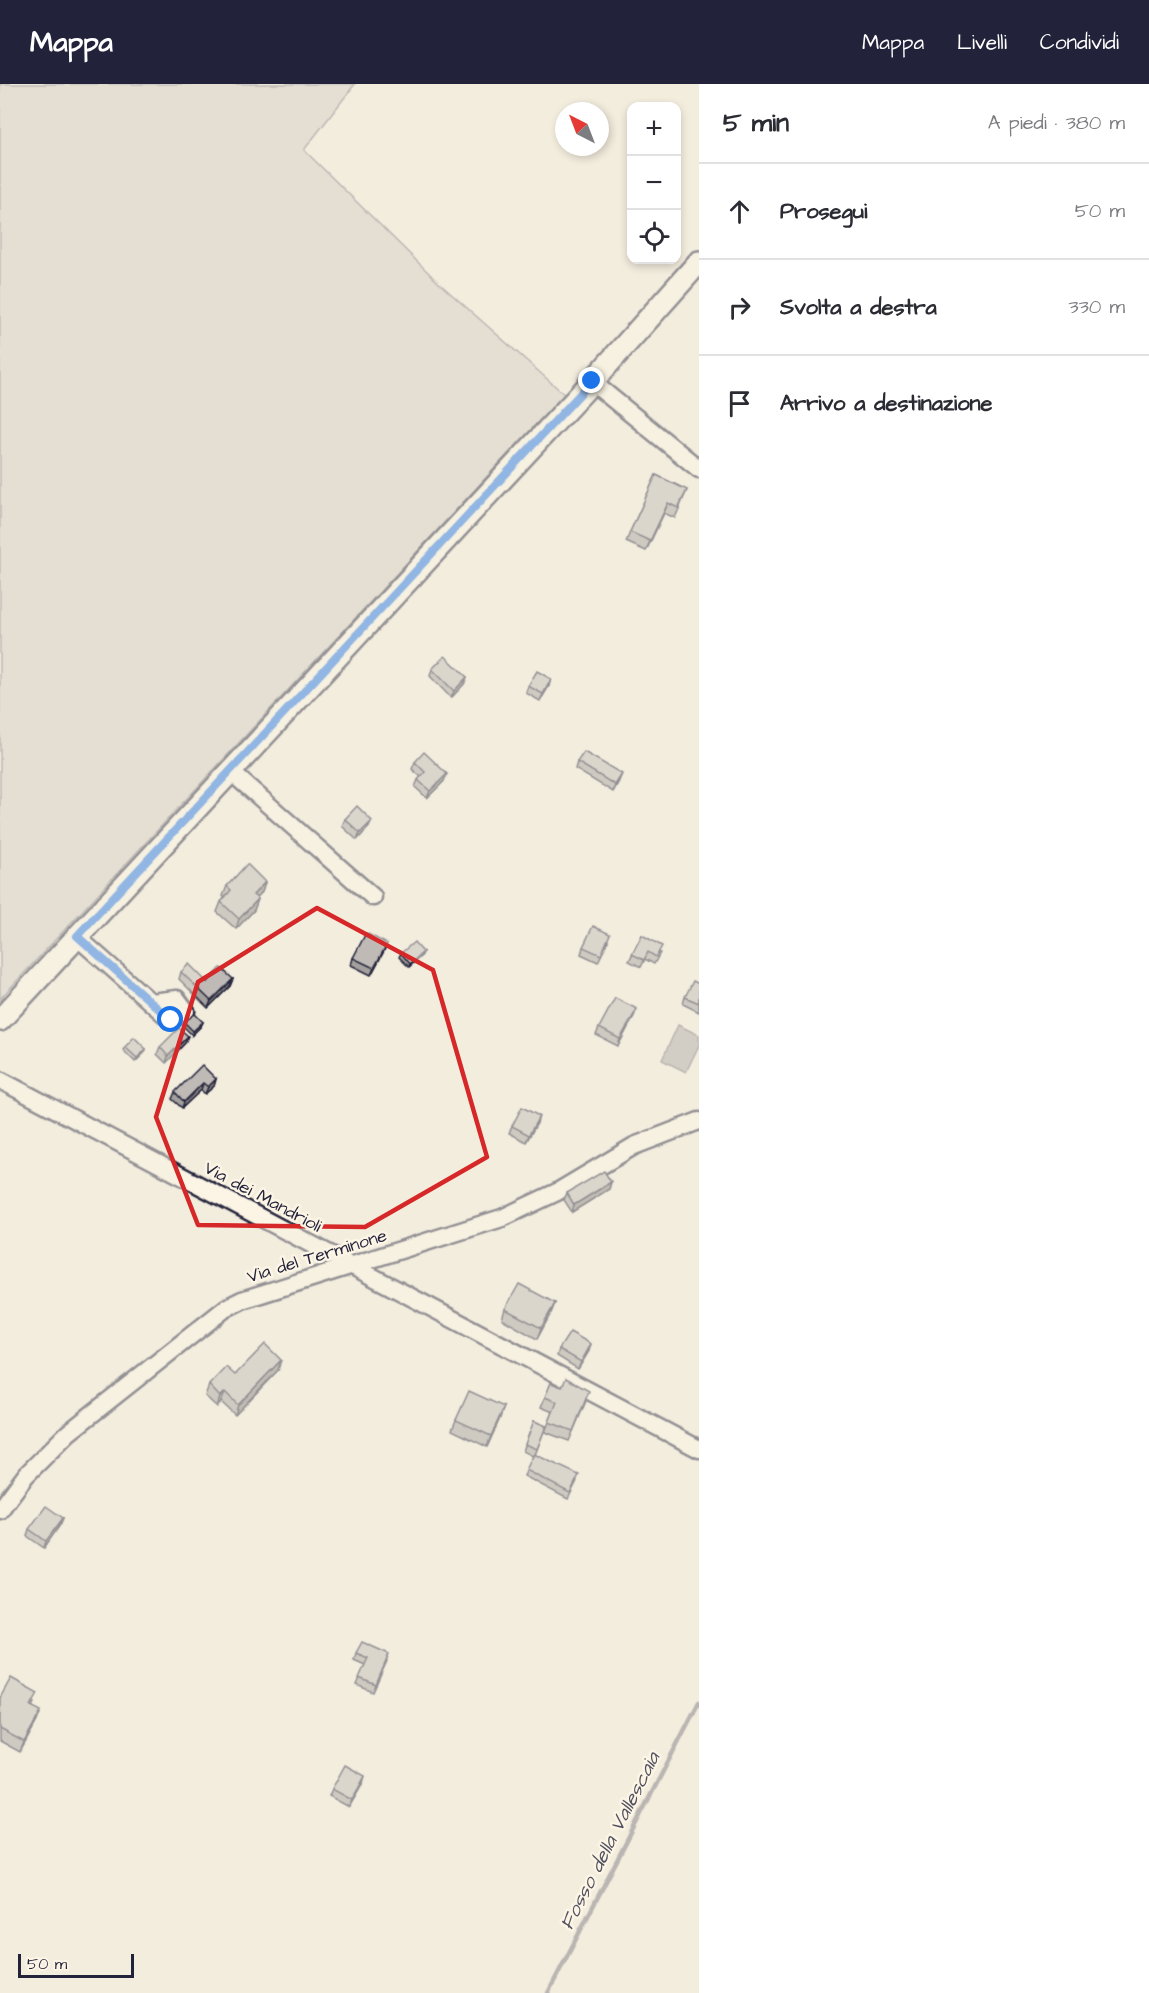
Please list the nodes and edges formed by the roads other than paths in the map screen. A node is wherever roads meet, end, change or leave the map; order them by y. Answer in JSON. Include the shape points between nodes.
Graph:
{"nodes":[{"id":1,"x":699,"y":262,"type":"edge"},
{"id":2,"x":592,"y":381,"type":"junction"},
{"id":3,"x":699,"y":469,"type":"edge"},
{"id":4,"x":230,"y":771,"type":"junction"},
{"id":5,"x":373,"y":897,"type":"dead end"},
{"id":6,"x":77,"y":936,"type":"junction"},
{"id":7,"x":151,"y":1002,"type":"dead end"},
{"id":8,"x":0,"y":1020,"type":"edge"},
{"id":9,"x":0,"y":1080,"type":"edge"},
{"id":10,"x":699,"y":1120,"type":"edge"},
{"id":11,"x":350,"y":1266,"type":"junction"},
{"id":12,"x":699,"y":1449,"type":"edge"},
{"id":13,"x":0,"y":1510,"type":"edge"}],
"edges":[{"from":1,"to":2,"type":"main road"},
{"from":2,"to":3,"type":"street"},
{"from":2,"to":4,"type":"main road"},
{"from":4,"to":5,"type":"street"},
{"from":4,"to":6,"type":"main road"},
{"from":6,"to":7,"type":"street"},
{"from":6,"to":8,"type":"main road"},
{"from":9,"to":11,"type":"street","name":"Via dei Mandrioli"},
{"from":10,"to":11,"type":"street","name":"Via del Terminone","via":[[634,1146],[510,1215]]},
{"from":11,"to":12,"type":"street","name":"Via dei Mandrioli"},
{"from":11,"to":13,"type":"street","name":"Via del Terminone","via":[[226,1308],[68,1432],[26,1474]]}]}
